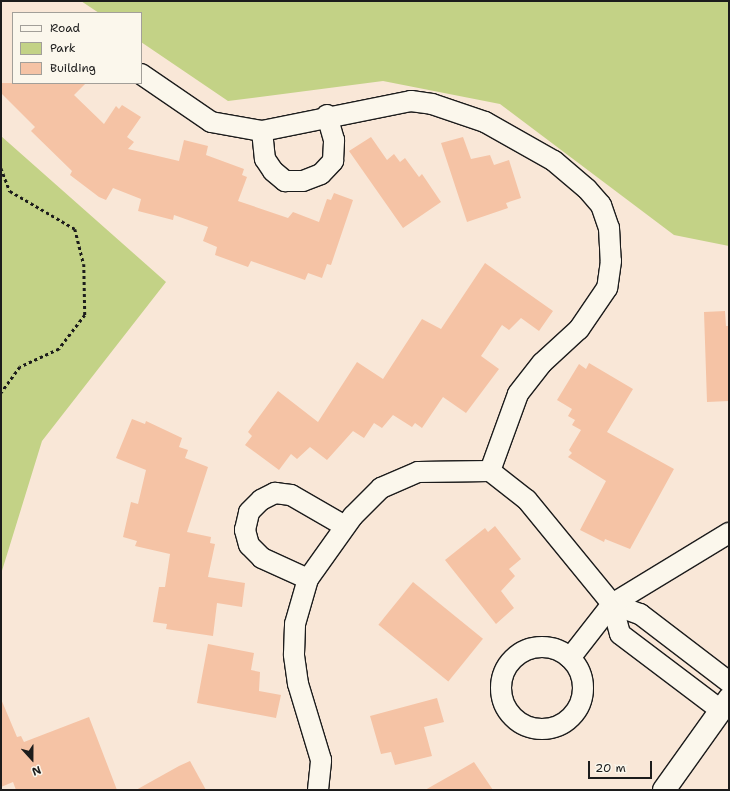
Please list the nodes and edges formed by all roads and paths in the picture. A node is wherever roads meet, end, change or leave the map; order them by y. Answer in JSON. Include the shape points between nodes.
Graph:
{"nodes":[{"id":1,"x":142,"y":75,"type":"edge"},
{"id":2,"x":327,"y":115,"type":"junction"},
{"id":3,"x":262,"y":131,"type":"junction"},
{"id":4,"x":1,"y":168,"type":"edge"},
{"id":5,"x":1,"y":393,"type":"edge"},
{"id":6,"x":490,"y":471,"type":"junction"},
{"id":7,"x":343,"y":525,"type":"junction"},
{"id":8,"x":729,"y":533,"type":"edge"},
{"id":9,"x":308,"y":580,"type":"junction"},
{"id":10,"x":612,"y":604,"type":"junction"},
{"id":11,"x":670,"y":636,"type":"junction"},
{"id":12,"x":570,"y":658,"type":"junction"},
{"id":13,"x":652,"y":659,"type":"junction"},
{"id":14,"x":729,"y":682,"type":"edge"},
{"id":15,"x":724,"y":704,"type":"edge"},
{"id":16,"x":318,"y":790,"type":"edge"},
{"id":17,"x":664,"y":790,"type":"edge"}],
"edges":[{"from":1,"to":3,"type":"street","via":[[211,122]]},
{"from":2,"to":3,"type":"street"},
{"from":2,"to":3,"type":"street","via":[[334,140],[333,161],[321,174],[303,181],[285,181],[273,171],[265,158]]},
{"from":2,"to":6,"type":"street","via":[[411,101],[432,104],[485,122],[554,161],[601,205],[609,228],[611,261],[607,288],[579,329],[542,363],[518,394]]},
{"from":4,"to":5,"type":"path","via":[[10,191],[75,229],[84,264],[85,315],[59,349],[20,367]]},
{"from":6,"to":7,"type":"street","via":[[418,472],[381,488]]},
{"from":6,"to":10,"type":"street","via":[[527,500]]},
{"from":7,"to":9,"type":"street"},
{"from":7,"to":9,"type":"street","via":[[291,495],[275,493],[261,500],[249,512],[245,530],[248,545],[262,558]]},
{"from":8,"to":10,"type":"street"},
{"from":9,"to":16,"type":"street","via":[[295,624],[294,654],[298,684],[321,760]]},
{"from":10,"to":11,"type":"street","via":[[640,614]]},
{"from":10,"to":12,"type":"street"},
{"from":10,"to":13,"type":"street","via":[[620,634]]},
{"from":11,"to":13,"type":"street"},
{"from":11,"to":14,"type":"street"},
{"from":12,"to":12,"type":"street","via":[[547,647],[522,652],[512,660],[501,682],[502,695],[514,718],[526,726],[554,727],[577,710],[583,682]]},
{"from":13,"to":15,"type":"street"},
{"from":15,"to":17,"type":"street"}]}
